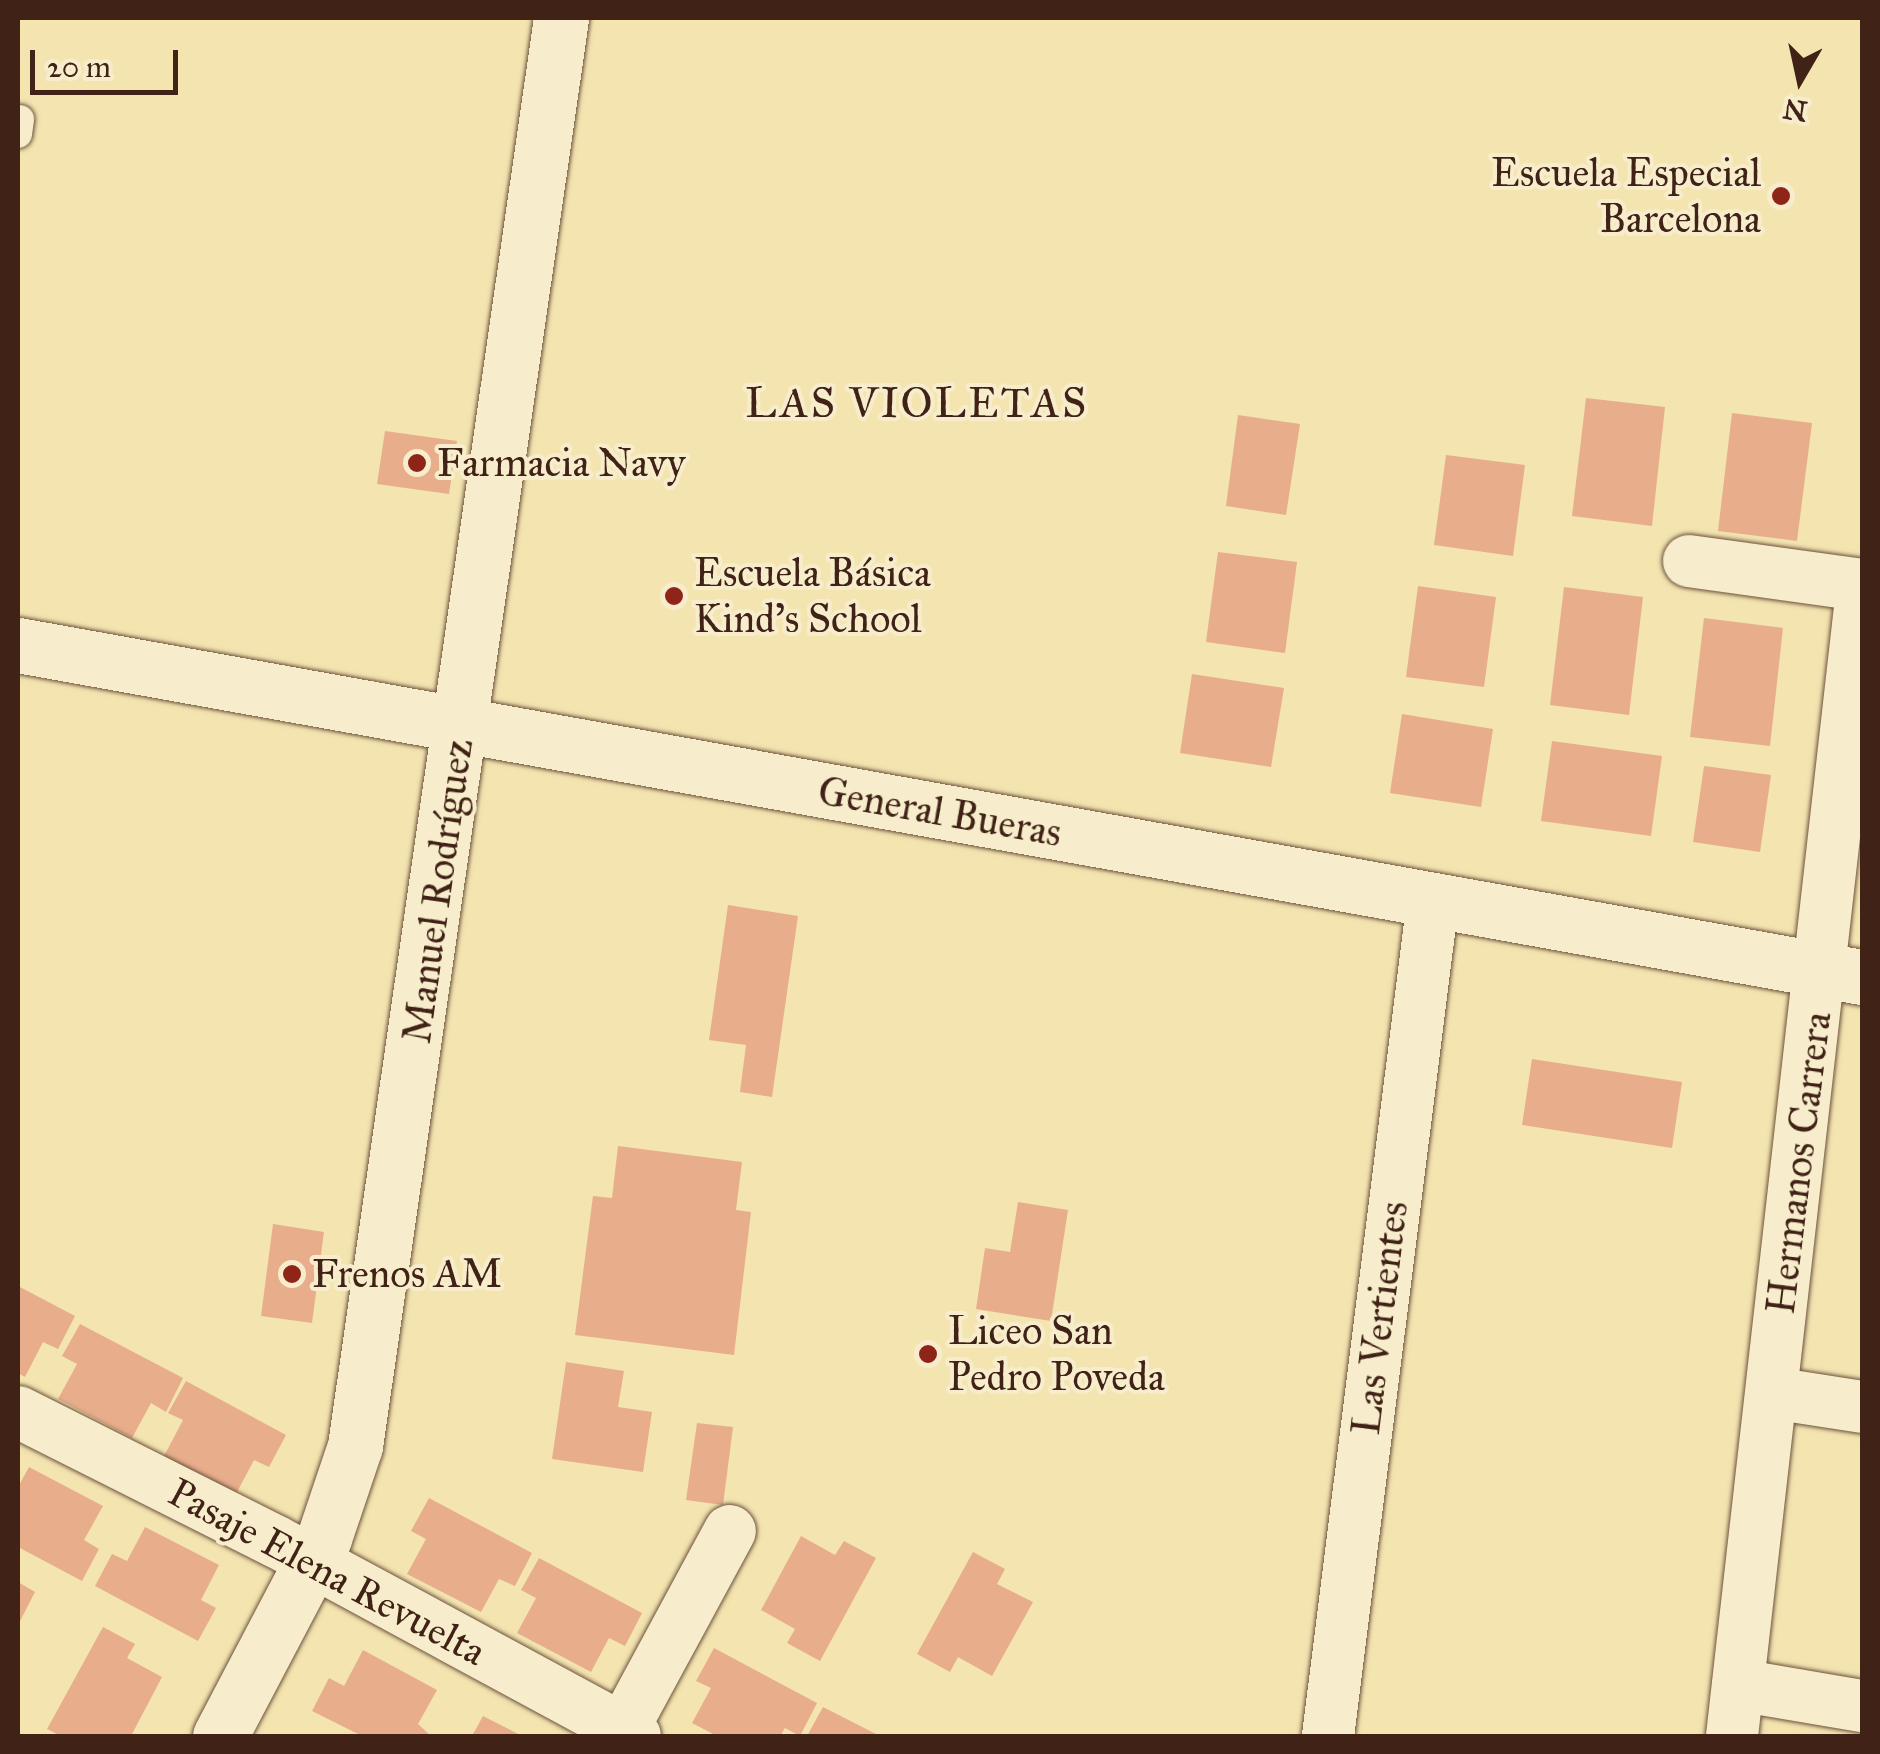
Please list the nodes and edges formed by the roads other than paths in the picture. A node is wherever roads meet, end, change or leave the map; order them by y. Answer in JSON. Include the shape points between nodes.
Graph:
{"nodes":[{"id":1,"x":561,"y":18,"type":"edge"},
{"id":2,"x":1688,"y":562,"type":"dead end"},
{"id":3,"x":1862,"y":587,"type":"edge"},
{"id":4,"x":18,"y":645,"type":"edge"},
{"id":5,"x":462,"y":726,"type":"junction"},
{"id":6,"x":1433,"y":900,"type":"junction"},
{"id":7,"x":1842,"y":974,"type":"edge"},
{"id":8,"x":1772,"y":1393,"type":"junction"},
{"id":9,"x":1862,"y":1407,"type":"edge"},
{"id":10,"x":18,"y":1412,"type":"edge"},
{"id":11,"x":730,"y":1531,"type":"dead end"},
{"id":12,"x":311,"y":1562,"type":"junction"},
{"id":13,"x":1738,"y":1685,"type":"junction"},
{"id":14,"x":1862,"y":1706,"type":"edge"},
{"id":15,"x":625,"y":1734,"type":"edge"},
{"id":16,"x":220,"y":1736,"type":"edge"},
{"id":17,"x":1328,"y":1736,"type":"edge"},
{"id":18,"x":1732,"y":1736,"type":"edge"}],
"edges":[{"from":1,"to":5,"type":"main road","name":"Manuel Rodríguez"},
{"from":2,"to":3,"type":"street"},
{"from":3,"to":7,"type":"street","name":"Hermanos Carrera"},
{"from":4,"to":5,"type":"main road","name":"General Bueras"},
{"from":5,"to":6,"type":"main road","name":"General Bueras"},
{"from":5,"to":12,"type":"main road","name":"Manuel Rodríguez","via":[[358,1431],[346,1481]]},
{"from":6,"to":7,"type":"main road","name":"General Bueras"},
{"from":6,"to":17,"type":"street","name":"Las Vertientes"},
{"from":7,"to":8,"type":"street","name":"Hermanos Carrera"},
{"from":8,"to":9,"type":"street"},
{"from":8,"to":13,"type":"street","name":"Hermanos Carrera"},
{"from":10,"to":12,"type":"street","name":"Pasaje Elena Revuelta"},
{"from":11,"to":15,"type":"street"},
{"from":12,"to":15,"type":"street","name":"Pasaje Elena Revuelta"},
{"from":12,"to":16,"type":"main road","name":"Manuel Rodríguez"},
{"from":13,"to":14,"type":"street"},
{"from":13,"to":18,"type":"street","name":"Hermanos Carrera"}]}
